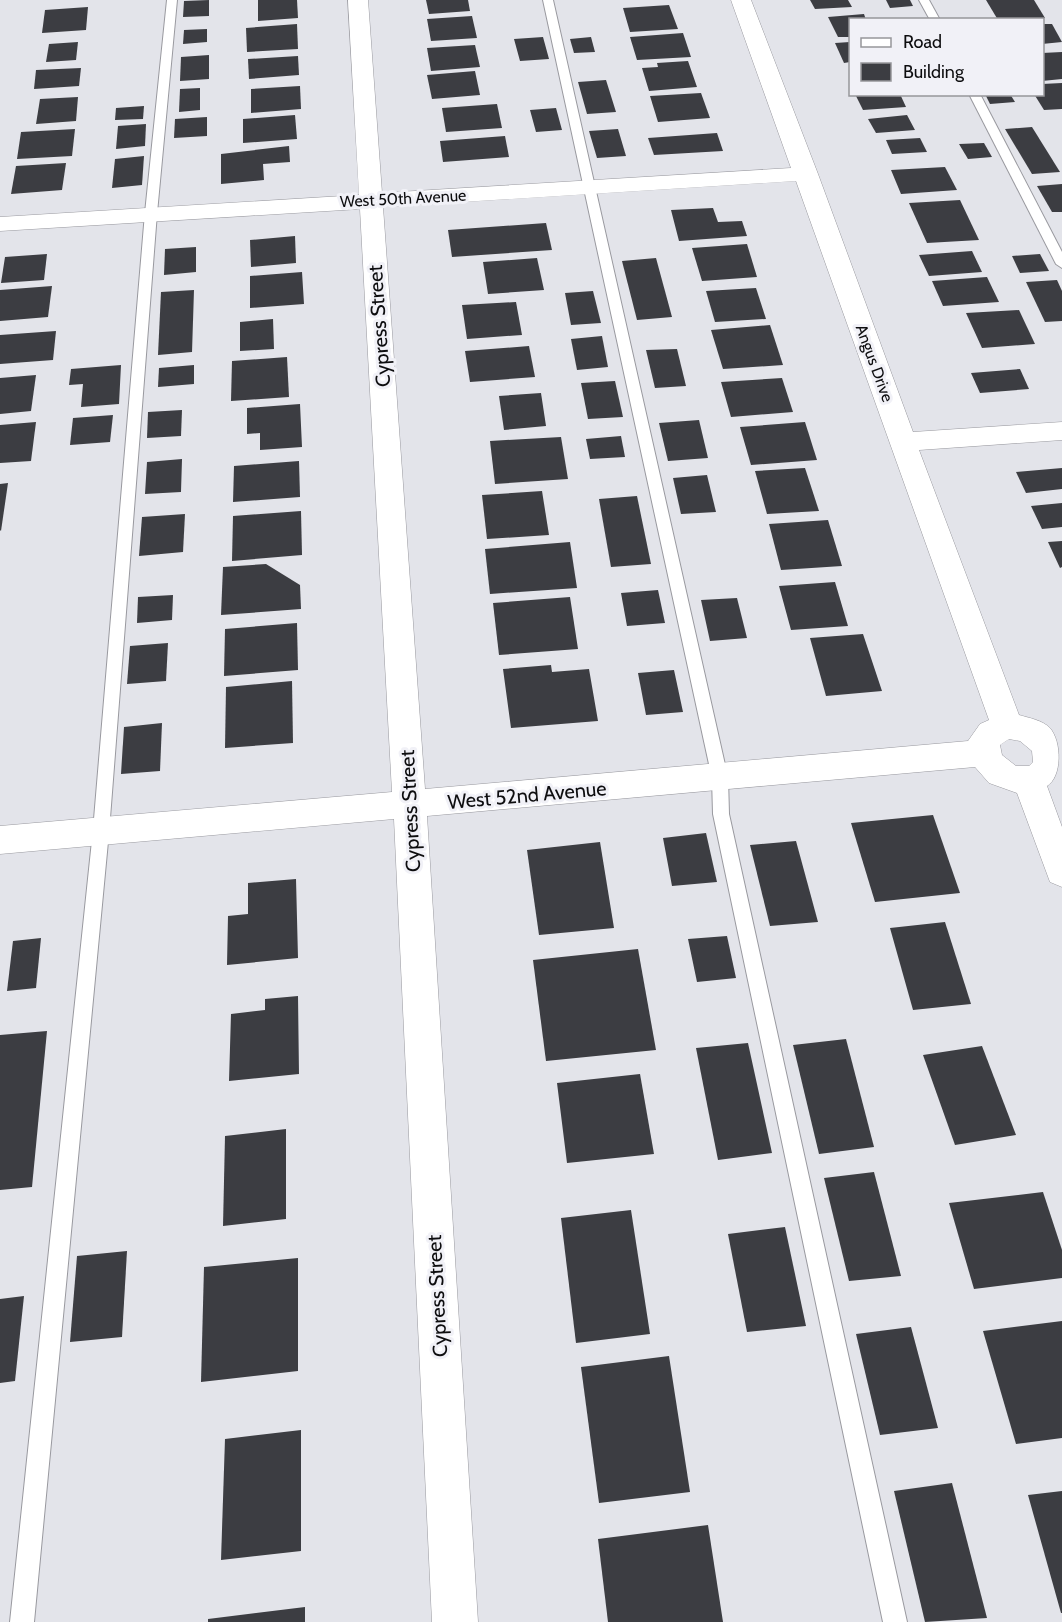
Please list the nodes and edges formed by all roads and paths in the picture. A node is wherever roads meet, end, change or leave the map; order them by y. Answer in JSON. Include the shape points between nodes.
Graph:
{"nodes":[{"id":1,"x":172,"y":0,"type":"edge"},
{"id":2,"x":358,"y":0,"type":"edge"},
{"id":3,"x":548,"y":0,"type":"edge"},
{"id":4,"x":741,"y":0,"type":"edge"},
{"id":5,"x":924,"y":0,"type":"edge"},
{"id":6,"x":933,"y":18,"type":"edge"},
{"id":7,"x":975,"y":96,"type":"edge"},
{"id":8,"x":807,"y":174,"type":"junction"},
{"id":9,"x":589,"y":187,"type":"junction"},
{"id":10,"x":370,"y":200,"type":"junction"},
{"id":11,"x":151,"y":213,"type":"junction"},
{"id":12,"x":0,"y":224,"type":"edge"},
{"id":13,"x":1062,"y":264,"type":"edge"},
{"id":14,"x":1062,"y":431,"type":"edge"},
{"id":15,"x":903,"y":442,"type":"junction"},
{"id":16,"x":1007,"y":726,"type":"junction"},
{"id":17,"x":1055,"y":747,"type":"edge"},
{"id":18,"x":983,"y":753,"type":"junction"},
{"id":19,"x":720,"y":778,"type":"junction"},
{"id":20,"x":1028,"y":779,"type":"junction"},
{"id":21,"x":410,"y":805,"type":"junction"},
{"id":22,"x":101,"y":831,"type":"junction"},
{"id":23,"x":0,"y":840,"type":"edge"},
{"id":24,"x":1062,"y":872,"type":"edge"},
{"id":25,"x":22,"y":1622,"type":"edge"},
{"id":26,"x":455,"y":1622,"type":"edge"},
{"id":27,"x":895,"y":1622,"type":"edge"}],
"edges":[{"from":1,"to":11,"type":"lane"},
{"from":2,"to":10,"type":"street","name":"Cypress Street"},
{"from":3,"to":9,"type":"lane"},
{"from":4,"to":8,"type":"street","name":"Angus Drive"},
{"from":5,"to":6,"type":"lane"},
{"from":7,"to":13,"type":"lane"},
{"from":8,"to":9,"type":"street","name":"West 50th Avenue"},
{"from":8,"to":15,"type":"street","name":"Angus Drive"},
{"from":9,"to":10,"type":"street","name":"West 50th Avenue"},
{"from":9,"to":19,"type":"lane"},
{"from":10,"to":11,"type":"street","name":"West 50th Avenue"},
{"from":10,"to":21,"type":"street","name":"Cypress Street"},
{"from":11,"to":12,"type":"street","name":"West 50th Avenue"},
{"from":11,"to":22,"type":"lane"},
{"from":14,"to":15,"type":"street"},
{"from":15,"to":16,"type":"street","name":"Angus Drive"},
{"from":16,"to":17,"type":"street","via":[[1031,731]]},
{"from":16,"to":18,"type":"street","via":[[987,735]]},
{"from":17,"to":20,"type":"street","via":[[1047,769]]},
{"from":18,"to":19,"type":"street","name":"West 52nd Avenue"},
{"from":18,"to":20,"type":"street","via":[[1000,773],[1013,779]]},
{"from":19,"to":21,"type":"street","name":"West 52nd Avenue"},
{"from":19,"to":27,"type":"lane","via":[[721,814]]},
{"from":20,"to":24,"type":"street"},
{"from":21,"to":22,"type":"street","name":"West 52nd Avenue"},
{"from":21,"to":26,"type":"street","name":"Cypress Street"},
{"from":22,"to":23,"type":"street","name":"West 52nd Avenue"},
{"from":22,"to":25,"type":"lane"}]}
